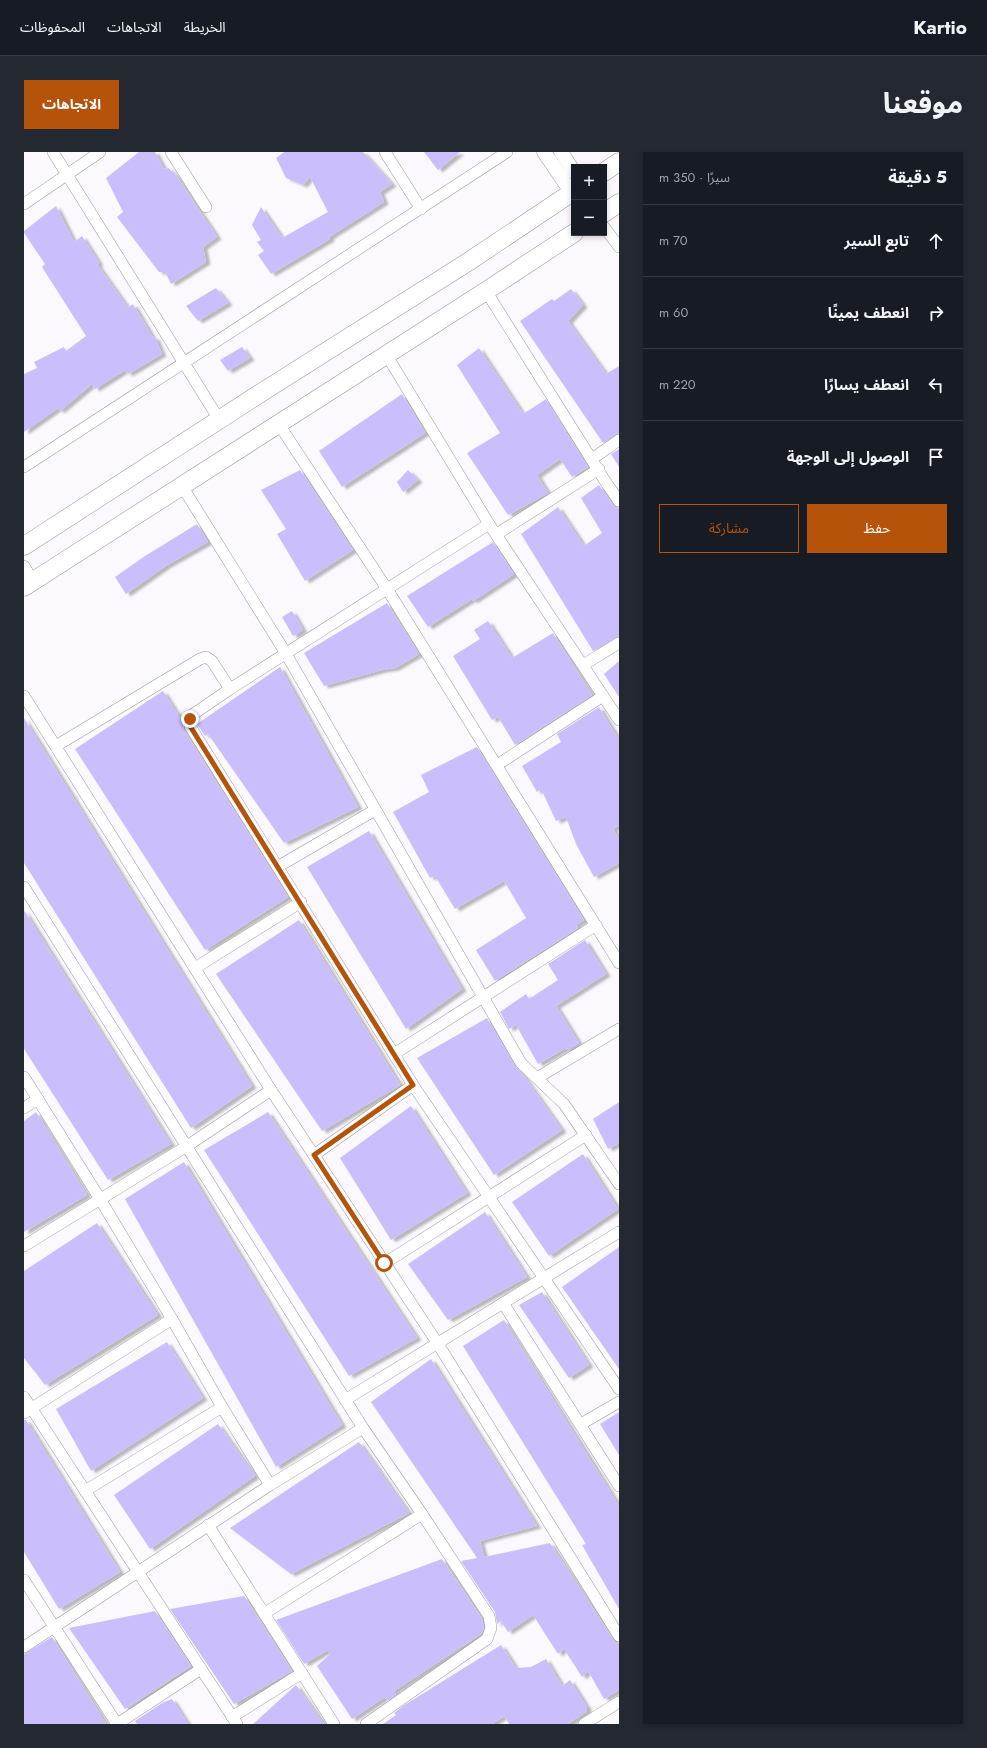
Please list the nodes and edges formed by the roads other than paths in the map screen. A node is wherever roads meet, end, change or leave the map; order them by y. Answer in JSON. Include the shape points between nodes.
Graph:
{"nodes":[{"id":1,"x":54,"y":152,"type":"edge"},
{"id":2,"x":100,"y":152,"type":"edge"},
{"id":3,"x":171,"y":152,"type":"edge"},
{"id":4,"x":385,"y":152,"type":"edge"},
{"id":5,"x":507,"y":152,"type":"edge"},
{"id":6,"x":544,"y":152,"type":"edge"},
{"id":7,"x":560,"y":152,"type":"edge"},
{"id":8,"x":619,"y":162,"type":"edge"},
{"id":9,"x":571,"y":168,"type":"edge"},
{"id":10,"x":607,"y":170,"type":"edge"},
{"id":11,"x":67,"y":173,"type":"junction"},
{"id":12,"x":571,"y":190,"type":"edge"},
{"id":13,"x":571,"y":194,"type":"edge"},
{"id":14,"x":619,"y":203,"type":"edge"},
{"id":15,"x":24,"y":204,"type":"edge"},
{"id":16,"x":206,"y":207,"type":"dead end"},
{"id":17,"x":421,"y":209,"type":"junction"},
{"id":18,"x":607,"y":218,"type":"edge"},
{"id":19,"x":607,"y":227,"type":"edge"},
{"id":20,"x":571,"y":235,"type":"edge"},
{"id":21,"x":619,"y":247,"type":"edge"},
{"id":22,"x":486,"y":291,"type":"junction"},
{"id":23,"x":386,"y":354,"type":"junction"},
{"id":24,"x":185,"y":361,"type":"junction"},
{"id":25,"x":220,"y":421,"type":"junction"},
{"id":26,"x":278,"y":423,"type":"junction"},
{"id":27,"x":619,"y":440,"type":"edge"},
{"id":28,"x":592,"y":458,"type":"junction"},
{"id":29,"x":24,"y":467,"type":"edge"},
{"id":30,"x":598,"y":469,"type":"junction"},
{"id":31,"x":182,"y":486,"type":"junction"},
{"id":32,"x":619,"y":501,"type":"edge"},
{"id":33,"x":489,"y":524,"type":"junction"},
{"id":34,"x":497,"y":534,"type":"junction"},
{"id":35,"x":24,"y":546,"type":"edge"},
{"id":36,"x":27,"y":578,"type":"edge"},
{"id":37,"x":387,"y":590,"type":"junction"},
{"id":38,"x":619,"y":643,"type":"edge"},
{"id":39,"x":285,"y":652,"type":"junction"},
{"id":40,"x":583,"y":665,"type":"junction"},
{"id":41,"x":230,"y":689,"type":"junction"},
{"id":42,"x":24,"y":696,"type":"edge"},
{"id":43,"x":603,"y":696,"type":"junction"},
{"id":44,"x":619,"y":720,"type":"edge"},
{"id":45,"x":56,"y":746,"type":"junction"},
{"id":46,"x":497,"y":765,"type":"junction"},
{"id":47,"x":375,"y":810,"type":"junction"},
{"id":48,"x":279,"y":866,"type":"junction"},
{"id":49,"x":24,"y":887,"type":"edge"},
{"id":50,"x":301,"y":902,"type":"junction"},
{"id":51,"x":596,"y":925,"type":"junction"},
{"id":52,"x":619,"y":963,"type":"edge"},
{"id":53,"x":195,"y":968,"type":"junction"},
{"id":54,"x":483,"y":997,"type":"junction"},
{"id":55,"x":619,"y":1028,"type":"edge"},
{"id":56,"x":394,"y":1054,"type":"junction"},
{"id":57,"x":24,"y":1077,"type":"edge"},
{"id":58,"x":537,"y":1078,"type":"junction"},
{"id":59,"x":413,"y":1085,"type":"junction"},
{"id":60,"x":272,"y":1090,"type":"junction"},
{"id":61,"x":38,"y":1099,"type":"junction"},
{"id":62,"x":24,"y":1108,"type":"edge"},
{"id":63,"x":586,"y":1135,"type":"junction"},
{"id":64,"x":187,"y":1146,"type":"junction"},
{"id":65,"x":314,"y":1155,"type":"junction"},
{"id":66,"x":619,"y":1184,"type":"edge"},
{"id":67,"x":489,"y":1197,"type":"junction"},
{"id":68,"x":100,"y":1199,"type":"junction"},
{"id":69,"x":619,"y":1232,"type":"edge"},
{"id":70,"x":24,"y":1246,"type":"edge"},
{"id":71,"x":384,"y":1263,"type":"junction"},
{"id":72,"x":544,"y":1278,"type":"junction"},
{"id":73,"x":504,"y":1303,"type":"junction"},
{"id":74,"x":172,"y":1319,"type":"junction"},
{"id":75,"x":438,"y":1344,"type":"junction"},
{"id":76,"x":619,"y":1389,"type":"edge"},
{"id":77,"x":24,"y":1397,"type":"edge"},
{"id":78,"x":345,"y":1400,"type":"junction"},
{"id":79,"x":619,"y":1402,"type":"edge"},
{"id":80,"x":222,"y":1407,"type":"junction"},
{"id":81,"x":28,"y":1410,"type":"edge"},
{"id":82,"x":581,"y":1424,"type":"junction"},
{"id":83,"x":363,"y":1428,"type":"junction"},
{"id":84,"x":270,"y":1485,"type":"junction"},
{"id":85,"x":619,"y":1486,"type":"edge"},
{"id":86,"x":85,"y":1491,"type":"junction"},
{"id":87,"x":422,"y":1514,"type":"junction"},
{"id":88,"x":208,"y":1525,"type":"junction"},
{"id":89,"x":138,"y":1572,"type":"junction"},
{"id":90,"x":24,"y":1580,"type":"edge"},
{"id":91,"x":265,"y":1613,"type":"junction"},
{"id":92,"x":54,"y":1627,"type":"junction"},
{"id":93,"x":619,"y":1636,"type":"edge"},
{"id":94,"x":24,"y":1647,"type":"edge"},
{"id":95,"x":201,"y":1669,"type":"junction"},
{"id":96,"x":302,"y":1673,"type":"junction"},
{"id":97,"x":619,"y":1702,"type":"edge"},
{"id":98,"x":234,"y":1720,"type":"edge"},
{"id":99,"x":117,"y":1724,"type":"edge"},
{"id":100,"x":334,"y":1724,"type":"edge"},
{"id":101,"x":366,"y":1724,"type":"edge"},
{"id":102,"x":584,"y":1724,"type":"edge"}],
"edges":[{"from":1,"to":11,"type":"street"},
{"from":2,"to":11,"type":"street"},
{"from":3,"to":16,"type":"street"},
{"from":4,"to":17,"type":"street"},
{"from":5,"to":17,"type":"street"},
{"from":6,"to":12,"type":"street"},
{"from":7,"to":9,"type":"street"},
{"from":8,"to":10,"type":"main road"},
{"from":11,"to":15,"type":"street"},
{"from":11,"to":24,"type":"street"},
{"from":13,"to":25,"type":"main road"},
{"from":14,"to":18,"type":"main road"},
{"from":17,"to":24,"type":"street"},
{"from":19,"to":21,"type":"street"},
{"from":20,"to":22,"type":"main road"},
{"from":22,"to":23,"type":"main road"},
{"from":22,"to":28,"type":"street"},
{"from":23,"to":26,"type":"main road"},
{"from":23,"to":33,"type":"street"},
{"from":24,"to":25,"type":"street"},
{"from":24,"to":29,"type":"street"},
{"from":25,"to":35,"type":"main road"},
{"from":26,"to":31,"type":"main road"},
{"from":26,"to":37,"type":"street"},
{"from":27,"to":28,"type":"street"},
{"from":28,"to":30,"type":"street"},
{"from":30,"to":32,"type":"street"},
{"from":30,"to":34,"type":"street"},
{"from":31,"to":36,"type":"main road"},
{"from":31,"to":39,"type":"street"},
{"from":33,"to":34,"type":"street"},
{"from":33,"to":37,"type":"street"},
{"from":34,"to":40,"type":"street"},
{"from":37,"to":39,"type":"street"},
{"from":37,"to":46,"type":"street"},
{"from":38,"to":40,"type":"street"},
{"from":39,"to":41,"type":"street"},
{"from":39,"to":47,"type":"street"},
{"from":40,"to":43,"type":"street"},
{"from":41,"to":45,"type":"street","via":[[212,661],[206,657]]},
{"from":41,"to":48,"type":"street","via":[[192,715],[190,726]]},
{"from":42,"to":45,"type":"street"},
{"from":43,"to":44,"type":"street"},
{"from":43,"to":46,"type":"street"},
{"from":45,"to":53,"type":"street"},
{"from":46,"to":51,"type":"street"},
{"from":47,"to":48,"type":"street"},
{"from":47,"to":54,"type":"street"},
{"from":48,"to":50,"type":"street"},
{"from":49,"to":64,"type":"street"},
{"from":50,"to":53,"type":"street"},
{"from":50,"to":56,"type":"street"},
{"from":51,"to":52,"type":"street"},
{"from":51,"to":54,"type":"street"},
{"from":53,"to":60,"type":"street"},
{"from":54,"to":56,"type":"street"},
{"from":54,"to":58,"type":"street","via":[[522,1062]]},
{"from":55,"to":58,"type":"street"},
{"from":56,"to":59,"type":"street"},
{"from":57,"to":61,"type":"street"},
{"from":58,"to":63,"type":"street","via":[[564,1104]]},
{"from":59,"to":65,"type":"street"},
{"from":59,"to":67,"type":"street"},
{"from":60,"to":64,"type":"street"},
{"from":60,"to":65,"type":"street"},
{"from":61,"to":62,"type":"street"},
{"from":61,"to":68,"type":"street"},
{"from":63,"to":66,"type":"street"},
{"from":63,"to":67,"type":"street"},
{"from":64,"to":68,"type":"street"},
{"from":64,"to":78,"type":"street"},
{"from":65,"to":71,"type":"street"},
{"from":67,"to":71,"type":"street"},
{"from":67,"to":72,"type":"street"},
{"from":68,"to":70,"type":"street"},
{"from":68,"to":74,"type":"street"},
{"from":69,"to":72,"type":"street"},
{"from":71,"to":75,"type":"street"},
{"from":72,"to":73,"type":"street"},
{"from":72,"to":76,"type":"street"},
{"from":73,"to":75,"type":"street"},
{"from":73,"to":82,"type":"street"},
{"from":74,"to":80,"type":"street"},
{"from":74,"to":81,"type":"street"},
{"from":75,"to":78,"type":"street"},
{"from":75,"to":93,"type":"street"},
{"from":77,"to":81,"type":"street"},
{"from":78,"to":83,"type":"street"},
{"from":79,"to":82,"type":"street"},
{"from":80,"to":84,"type":"street"},
{"from":80,"to":86,"type":"street"},
{"from":81,"to":86,"type":"street"},
{"from":82,"to":85,"type":"street"},
{"from":83,"to":84,"type":"street"},
{"from":83,"to":87,"type":"street"},
{"from":84,"to":88,"type":"street"},
{"from":86,"to":89,"type":"street"},
{"from":87,"to":91,"type":"street"},
{"from":87,"to":101,"type":"street","via":[[489,1616],[490,1633],[487,1639]]},
{"from":88,"to":89,"type":"street"},
{"from":88,"to":91,"type":"street"},
{"from":89,"to":92,"type":"street"},
{"from":89,"to":95,"type":"street"},
{"from":90,"to":92,"type":"street"},
{"from":91,"to":96,"type":"street"},
{"from":92,"to":94,"type":"street"},
{"from":92,"to":99,"type":"street"},
{"from":95,"to":98,"type":"street"},
{"from":95,"to":99,"type":"street"},
{"from":96,"to":98,"type":"street"},
{"from":96,"to":100,"type":"street"},
{"from":97,"to":102,"type":"street"}]}
